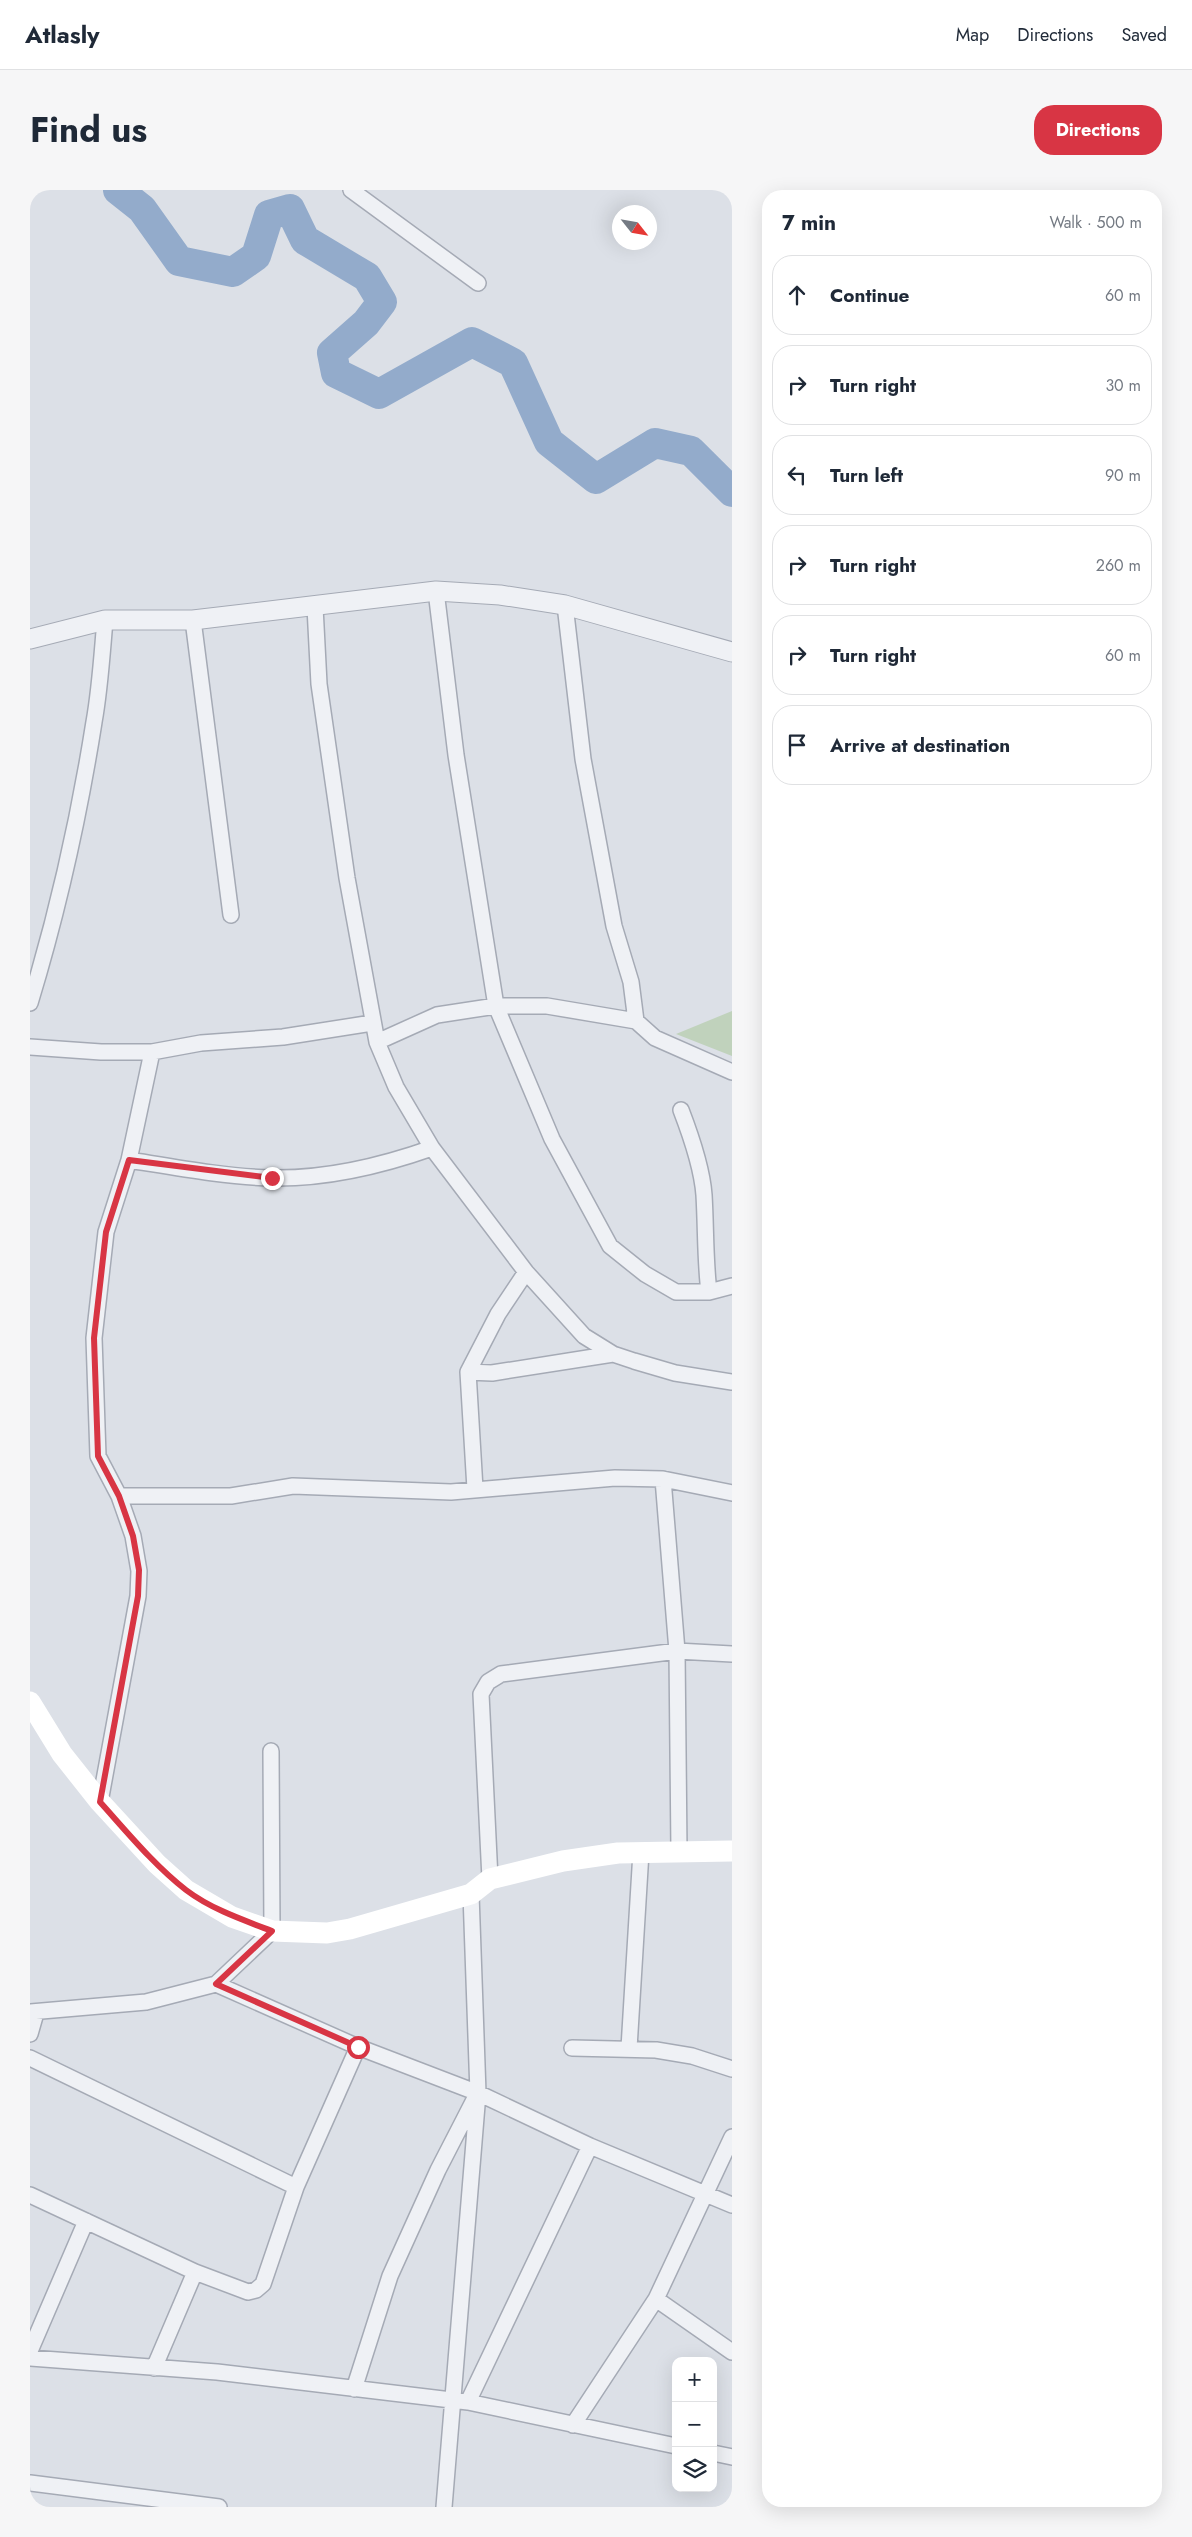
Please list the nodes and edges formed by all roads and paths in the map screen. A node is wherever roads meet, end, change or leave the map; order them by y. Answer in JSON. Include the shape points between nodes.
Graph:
{"nodes":[{"id":1,"x":351,"y":190,"type":"edge"},
{"id":2,"x":478,"y":283,"type":"dead end"},
{"id":3,"x":436,"y":591,"type":"junction"},
{"id":4,"x":565,"y":605,"type":"junction"},
{"id":5,"x":315,"y":607,"type":"junction"},
{"id":6,"x":105,"y":620,"type":"junction"},
{"id":7,"x":193,"y":620,"type":"junction"},
{"id":8,"x":33,"y":636,"type":"edge"},
{"id":9,"x":732,"y":652,"type":"edge"},
{"id":10,"x":230,"y":915,"type":"dead end"},
{"id":11,"x":30,"y":1003,"type":"edge"},
{"id":12,"x":496,"y":1006,"type":"junction"},
{"id":13,"x":636,"y":1021,"type":"junction"},
{"id":14,"x":372,"y":1023,"type":"junction"},
{"id":15,"x":377,"y":1042,"type":"junction"},
{"id":16,"x":30,"y":1047,"type":"edge"},
{"id":17,"x":152,"y":1052,"type":"junction"},
{"id":18,"x":732,"y":1072,"type":"edge"},
{"id":19,"x":681,"y":1110,"type":"dead end"},
{"id":20,"x":432,"y":1148,"type":"junction"},
{"id":21,"x":129,"y":1160,"type":"junction"},
{"id":22,"x":526,"y":1272,"type":"junction"},
{"id":23,"x":732,"y":1286,"type":"edge"},
{"id":24,"x":709,"y":1292,"type":"junction"},
{"id":25,"x":613,"y":1354,"type":"junction"},
{"id":26,"x":468,"y":1372,"type":"junction"},
{"id":27,"x":732,"y":1382,"type":"edge"},
{"id":28,"x":663,"y":1479,"type":"junction"},
{"id":29,"x":475,"y":1489,"type":"junction"},
{"id":30,"x":732,"y":1494,"type":"edge"},
{"id":31,"x":119,"y":1496,"type":"junction"},
{"id":32,"x":677,"y":1651,"type":"junction"},
{"id":33,"x":732,"y":1654,"type":"edge"},
{"id":34,"x":30,"y":1702,"type":"edge"},
{"id":35,"x":271,"y":1750,"type":"dead end"},
{"id":36,"x":100,"y":1802,"type":"junction"},
{"id":37,"x":679,"y":1851,"type":"junction"},
{"id":38,"x":642,"y":1852,"type":"junction"},
{"id":39,"x":732,"y":1852,"type":"edge"},
{"id":40,"x":490,"y":1879,"type":"junction"},
{"id":41,"x":471,"y":1894,"type":"junction"},
{"id":42,"x":272,"y":1931,"type":"junction"},
{"id":43,"x":216,"y":1984,"type":"junction"},
{"id":44,"x":33,"y":2013,"type":"edge"},
{"id":45,"x":30,"y":2034,"type":"edge"},
{"id":46,"x":358,"y":2047,"type":"junction"},
{"id":47,"x":572,"y":2048,"type":"dead end"},
{"id":48,"x":629,"y":2048,"type":"junction"},
{"id":49,"x":30,"y":2058,"type":"edge"},
{"id":50,"x":732,"y":2069,"type":"edge"},
{"id":51,"x":478,"y":2093,"type":"junction"},
{"id":52,"x":732,"y":2137,"type":"edge"},
{"id":53,"x":590,"y":2146,"type":"junction"},
{"id":54,"x":296,"y":2187,"type":"junction"},
{"id":55,"x":704,"y":2194,"type":"junction"},
{"id":56,"x":30,"y":2195,"type":"edge"},
{"id":57,"x":732,"y":2205,"type":"edge"},
{"id":58,"x":86,"y":2221,"type":"junction"},
{"id":59,"x":195,"y":2272,"type":"junction"},
{"id":60,"x":656,"y":2300,"type":"junction"},
{"id":61,"x":30,"y":2351,"type":"edge"},
{"id":62,"x":732,"y":2352,"type":"edge"},
{"id":63,"x":30,"y":2358,"type":"edge"},
{"id":64,"x":154,"y":2368,"type":"junction"},
{"id":65,"x":354,"y":2390,"type":"junction"},
{"id":66,"x":461,"y":2401,"type":"junction"},
{"id":67,"x":572,"y":2425,"type":"junction"},
{"id":68,"x":672,"y":2445,"type":"edge"},
{"id":69,"x":717,"y":2454,"type":"edge"},
{"id":70,"x":732,"y":2457,"type":"edge"},
{"id":71,"x":30,"y":2483,"type":"edge"},
{"id":72,"x":219,"y":2507,"type":"edge"},
{"id":73,"x":444,"y":2507,"type":"edge"}],
"edges":[{"from":1,"to":2,"type":"street"},
{"from":3,"to":4,"type":"street","via":[[500,595]]},
{"from":3,"to":5,"type":"street"},
{"from":3,"to":12,"type":"street","via":[[456,755]]},
{"from":4,"to":9,"type":"street"},
{"from":4,"to":13,"type":"street","via":[[583,759],[614,926],[631,982]]},
{"from":5,"to":7,"type":"street"},
{"from":5,"to":14,"type":"street","via":[[319,684]]},
{"from":6,"to":7,"type":"street"},
{"from":6,"to":8,"type":"street"},
{"from":6,"to":11,"type":"street","via":[[95,720],[76,826],[49,940]]},
{"from":7,"to":10,"type":"street"},
{"from":12,"to":13,"type":"street","via":[[547,1006]]},
{"from":12,"to":15,"type":"street","via":[[436,1015]]},
{"from":12,"to":24,"type":"street","via":[[552,1139],[610,1246],[645,1274],[676,1292]]},
{"from":13,"to":18,"type":"street","via":[[655,1038]]},
{"from":14,"to":15,"type":"street"},
{"from":14,"to":17,"type":"street","via":[[283,1037],[201,1043]]},
{"from":15,"to":20,"type":"street","via":[[396,1087]]},
{"from":16,"to":17,"type":"street"},
{"from":17,"to":21,"type":"street"},
{"from":19,"to":24,"type":"street","via":[[700,1168]]},
{"from":20,"to":21,"type":"street","via":[[393,1162],[326,1175],[272,1178]]},
{"from":20,"to":22,"type":"street"},
{"from":21,"to":31,"type":"street","via":[[106,1232],[94,1338],[98,1456]]},
{"from":22,"to":25,"type":"street","via":[[584,1336]]},
{"from":22,"to":26,"type":"street","via":[[498,1314]]},
{"from":23,"to":24,"type":"street"},
{"from":25,"to":26,"type":"street","via":[[492,1374]]},
{"from":25,"to":27,"type":"street","via":[[675,1374]]},
{"from":26,"to":29,"type":"street"},
{"from":28,"to":29,"type":"street","via":[[615,1478]]},
{"from":28,"to":30,"type":"street"},
{"from":28,"to":32,"type":"street"},
{"from":29,"to":31,"type":"street","via":[[451,1492],[293,1486],[231,1496]]},
{"from":31,"to":36,"type":"street","via":[[133,1536],[139,1570],[138,1596]]},
{"from":32,"to":33,"type":"street"},
{"from":32,"to":37,"type":"street"},
{"from":32,"to":40,"type":"street","via":[[501,1674],[488,1682],[481,1694]]},
{"from":34,"to":36,"type":"main road","via":[[62,1754]]},
{"from":35,"to":42,"type":"street"},
{"from":36,"to":42,"type":"main road","via":[[157,1864],[186,1890],[232,1917]]},
{"from":37,"to":38,"type":"main road"},
{"from":37,"to":39,"type":"main road"},
{"from":38,"to":40,"type":"main road","via":[[563,1861]]},
{"from":38,"to":48,"type":"street"},
{"from":40,"to":41,"type":"main road"},
{"from":41,"to":42,"type":"main road","via":[[350,1929],[327,1933]]},
{"from":41,"to":51,"type":"street"},
{"from":42,"to":43,"type":"street"},
{"from":43,"to":44,"type":"street","via":[[146,2002]]},
{"from":43,"to":46,"type":"street"},
{"from":44,"to":45,"type":"street"},
{"from":46,"to":51,"type":"street"},
{"from":46,"to":54,"type":"street"},
{"from":47,"to":48,"type":"street"},
{"from":48,"to":50,"type":"street","via":[[692,2056]]},
{"from":49,"to":54,"type":"street"},
{"from":51,"to":53,"type":"street"},
{"from":51,"to":65,"type":"street","via":[[438,2170],[390,2276]]},
{"from":51,"to":66,"type":"street"},
{"from":52,"to":55,"type":"street"},
{"from":53,"to":55,"type":"street"},
{"from":53,"to":66,"type":"street"},
{"from":54,"to":59,"type":"street","via":[[263,2284],[256,2290],[248,2292]]},
{"from":55,"to":57,"type":"street"},
{"from":55,"to":60,"type":"street"},
{"from":56,"to":58,"type":"street"},
{"from":58,"to":59,"type":"street"},
{"from":58,"to":61,"type":"street"},
{"from":59,"to":64,"type":"street"},
{"from":60,"to":62,"type":"street"},
{"from":60,"to":67,"type":"street"},
{"from":63,"to":64,"type":"street"},
{"from":64,"to":65,"type":"street","via":[[218,2372]]},
{"from":65,"to":66,"type":"street"},
{"from":66,"to":67,"type":"street"},
{"from":66,"to":73,"type":"street"},
{"from":67,"to":68,"type":"street"},
{"from":69,"to":70,"type":"street"},
{"from":71,"to":72,"type":"street"}]}
